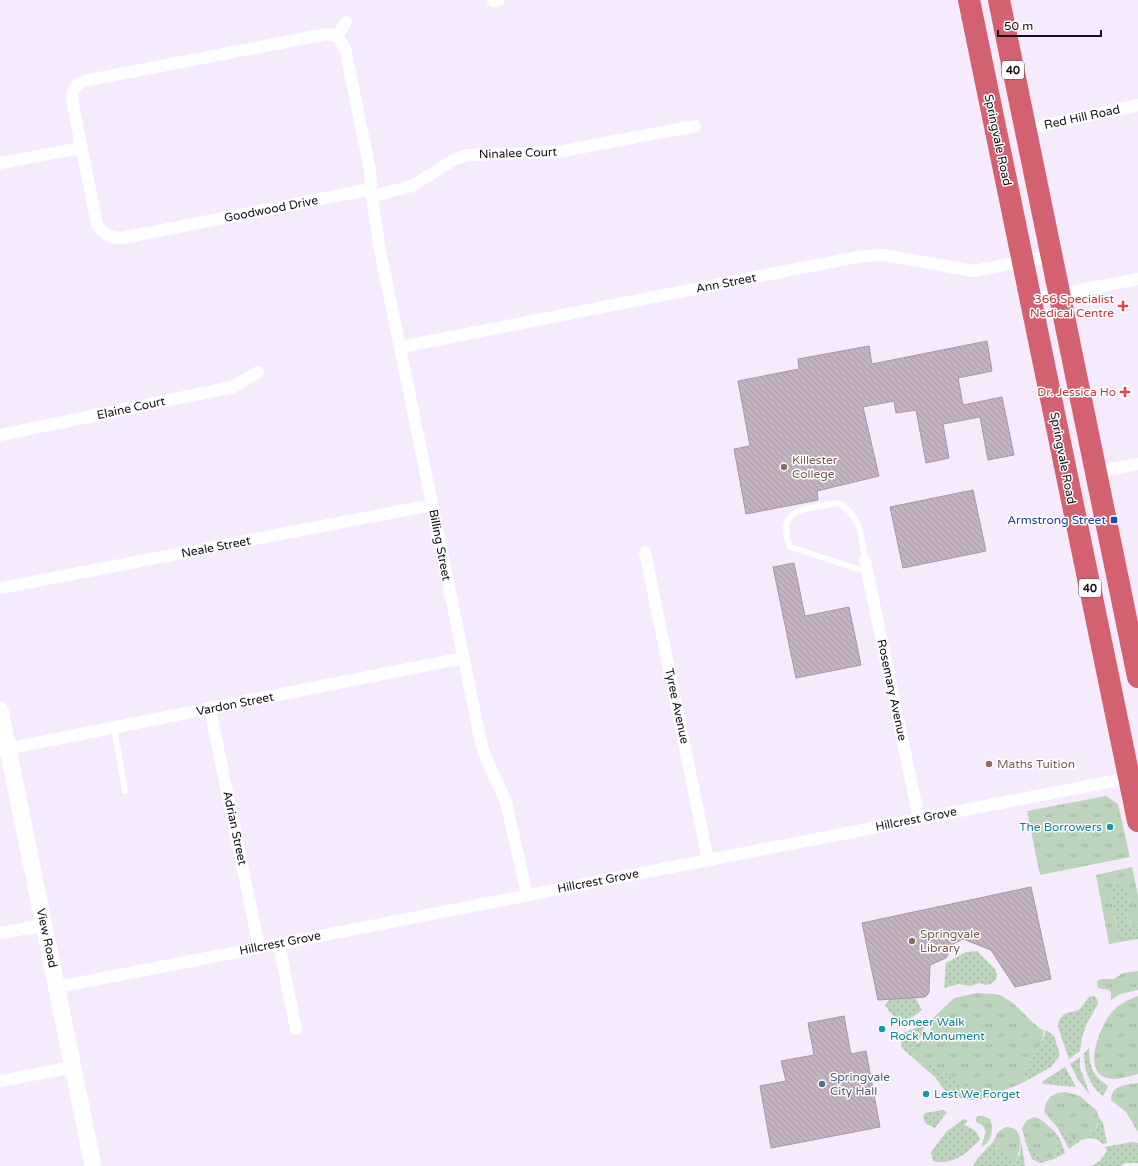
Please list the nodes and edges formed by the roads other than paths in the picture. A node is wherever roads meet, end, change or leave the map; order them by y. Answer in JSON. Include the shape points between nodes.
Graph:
{"nodes":[{"id":1,"x":969,"y":0,"type":"edge"},
{"id":2,"x":999,"y":0,"type":"edge"},
{"id":3,"x":346,"y":22,"type":"dead end"},
{"id":4,"x":337,"y":36,"type":"junction"},
{"id":5,"x":1138,"y":105,"type":"edge"},
{"id":6,"x":695,"y":126,"type":"dead end"},
{"id":7,"x":1026,"y":129,"type":"junction"},
{"id":8,"x":81,"y":148,"type":"junction"},
{"id":9,"x":0,"y":163,"type":"edge"},
{"id":10,"x":372,"y":193,"type":"junction"},
{"id":11,"x":1051,"y":256,"type":"junction"},
{"id":12,"x":1023,"y":262,"type":"junction"},
{"id":13,"x":1138,"y":279,"type":"edge"},
{"id":14,"x":1059,"y":295,"type":"junction"},
{"id":15,"x":1031,"y":300,"type":"junction"},
{"id":16,"x":401,"y":347,"type":"junction"},
{"id":17,"x":258,"y":372,"type":"dead end"},
{"id":18,"x":0,"y":435,"type":"edge"},
{"id":19,"x":1138,"y":464,"type":"edge"},
{"id":20,"x":1096,"y":472,"type":"junction"},
{"id":21,"x":432,"y":505,"type":"junction"},
{"id":22,"x":645,"y":552,"type":"dead end"},
{"id":23,"x":866,"y":566,"type":"junction"},
{"id":24,"x":0,"y":588,"type":"edge"},
{"id":25,"x":463,"y":658,"type":"junction"},
{"id":26,"x":1138,"y":677,"type":"edge"},
{"id":27,"x":210,"y":709,"type":"junction"},
{"id":28,"x":0,"y":710,"type":"edge"},
{"id":29,"x":114,"y":728,"type":"junction"},
{"id":30,"x":4,"y":749,"type":"edge"},
{"id":31,"x":1131,"y":750,"type":"edge"},
{"id":32,"x":1134,"y":777,"type":"edge"},
{"id":33,"x":125,"y":791,"type":"dead end"},
{"id":34,"x":919,"y":819,"type":"junction"},
{"id":35,"x":1138,"y":821,"type":"edge"},
{"id":36,"x":708,"y":860,"type":"junction"},
{"id":37,"x":527,"y":895,"type":"junction"},
{"id":38,"x":45,"y":925,"type":"junction"},
{"id":39,"x":0,"y":933,"type":"edge"},
{"id":40,"x":278,"y":944,"type":"junction"},
{"id":41,"x":259,"y":947,"type":"junction"},
{"id":42,"x":58,"y":987,"type":"junction"},
{"id":43,"x":296,"y":1030,"type":"dead end"},
{"id":44,"x":73,"y":1068,"type":"junction"},
{"id":45,"x":0,"y":1081,"type":"edge"},
{"id":46,"x":93,"y":1166,"type":"edge"}],
"edges":[{"from":1,"to":12,"type":"highway","name":"Springvale Road","number":"40"},
{"from":2,"to":7,"type":"highway","number":"40"},
{"from":3,"to":4,"type":"street"},
{"from":4,"to":8,"type":"street","name":"Goodwood Drive","via":[[316,35],[80,83],[74,88],[72,97]]},
{"from":4,"to":10,"type":"street","via":[[343,43],[346,53],[370,170]]},
{"from":5,"to":7,"type":"street","name":"Red Hill Road"},
{"from":6,"to":10,"type":"street","name":"Ninalee Court","via":[[552,153],[468,155],[455,159],[412,186]]},
{"from":7,"to":11,"type":"highway","number":"40"},
{"from":8,"to":9,"type":"street"},
{"from":8,"to":10,"type":"street","name":"Goodwood Drive","via":[[97,224],[103,232],[117,238]]},
{"from":10,"to":16,"type":"street","name":"Billing Street","via":[[379,245]]},
{"from":11,"to":12,"type":"street","name":"Ann Street"},
{"from":11,"to":14,"type":"highway","number":"40"},
{"from":12,"to":15,"type":"highway","name":"Springvale Road","number":"40"},
{"from":12,"to":16,"type":"street","name":"Ann Street","via":[[974,271],[871,255]]},
{"from":13,"to":14,"type":"street"},
{"from":14,"to":15,"type":"street"},
{"from":14,"to":20,"type":"highway","number":"40"},
{"from":15,"to":31,"type":"highway","name":"Springvale Road","number":"40"},
{"from":16,"to":21,"type":"street","name":"Billing Street"},
{"from":17,"to":18,"type":"street","name":"Elaine Court","via":[[233,387]]},
{"from":19,"to":20,"type":"street"},
{"from":20,"to":26,"type":"highway","number":"40"},
{"from":21,"to":24,"type":"street","name":"Neale Street"},
{"from":21,"to":25,"type":"street","name":"Billing Street"},
{"from":22,"to":36,"type":"street","name":"Tyree Avenue"},
{"from":23,"to":23,"type":"lane","via":[[790,547],[785,535],[785,524],[799,511],[839,503],[851,511],[861,530]]},
{"from":23,"to":34,"type":"street","name":"Rosemary Avenue"},
{"from":25,"to":27,"type":"street","name":"Vardon Street"},
{"from":25,"to":37,"type":"street","name":"Billing Street","via":[[484,753],[506,802]]},
{"from":27,"to":29,"type":"street","name":"Vardon Street"},
{"from":27,"to":41,"type":"street","name":"Adrian Street"},
{"from":28,"to":30,"type":"street","name":"View Road"},
{"from":29,"to":30,"type":"street","name":"Vardon Street"},
{"from":29,"to":33,"type":"lane"},
{"from":30,"to":38,"type":"street","name":"View Road"},
{"from":31,"to":32,"type":"highway","name":"Springvale Road","number":"40"},
{"from":32,"to":34,"type":"street","name":"Hillcrest Grove"},
{"from":32,"to":35,"type":"highway","name":"Springvale Road","number":"40"},
{"from":34,"to":36,"type":"street","name":"Hillcrest Grove"},
{"from":36,"to":37,"type":"street","name":"Hillcrest Grove"},
{"from":37,"to":40,"type":"street","name":"Hillcrest Grove"},
{"from":38,"to":39,"type":"street"},
{"from":38,"to":42,"type":"street","name":"View Road"},
{"from":40,"to":41,"type":"street","name":"Hillcrest Grove"},
{"from":40,"to":43,"type":"street"},
{"from":41,"to":42,"type":"street","name":"Hillcrest Grove"},
{"from":42,"to":44,"type":"street","name":"View Road"},
{"from":44,"to":45,"type":"street"},
{"from":44,"to":46,"type":"street","name":"View Road"}]}
